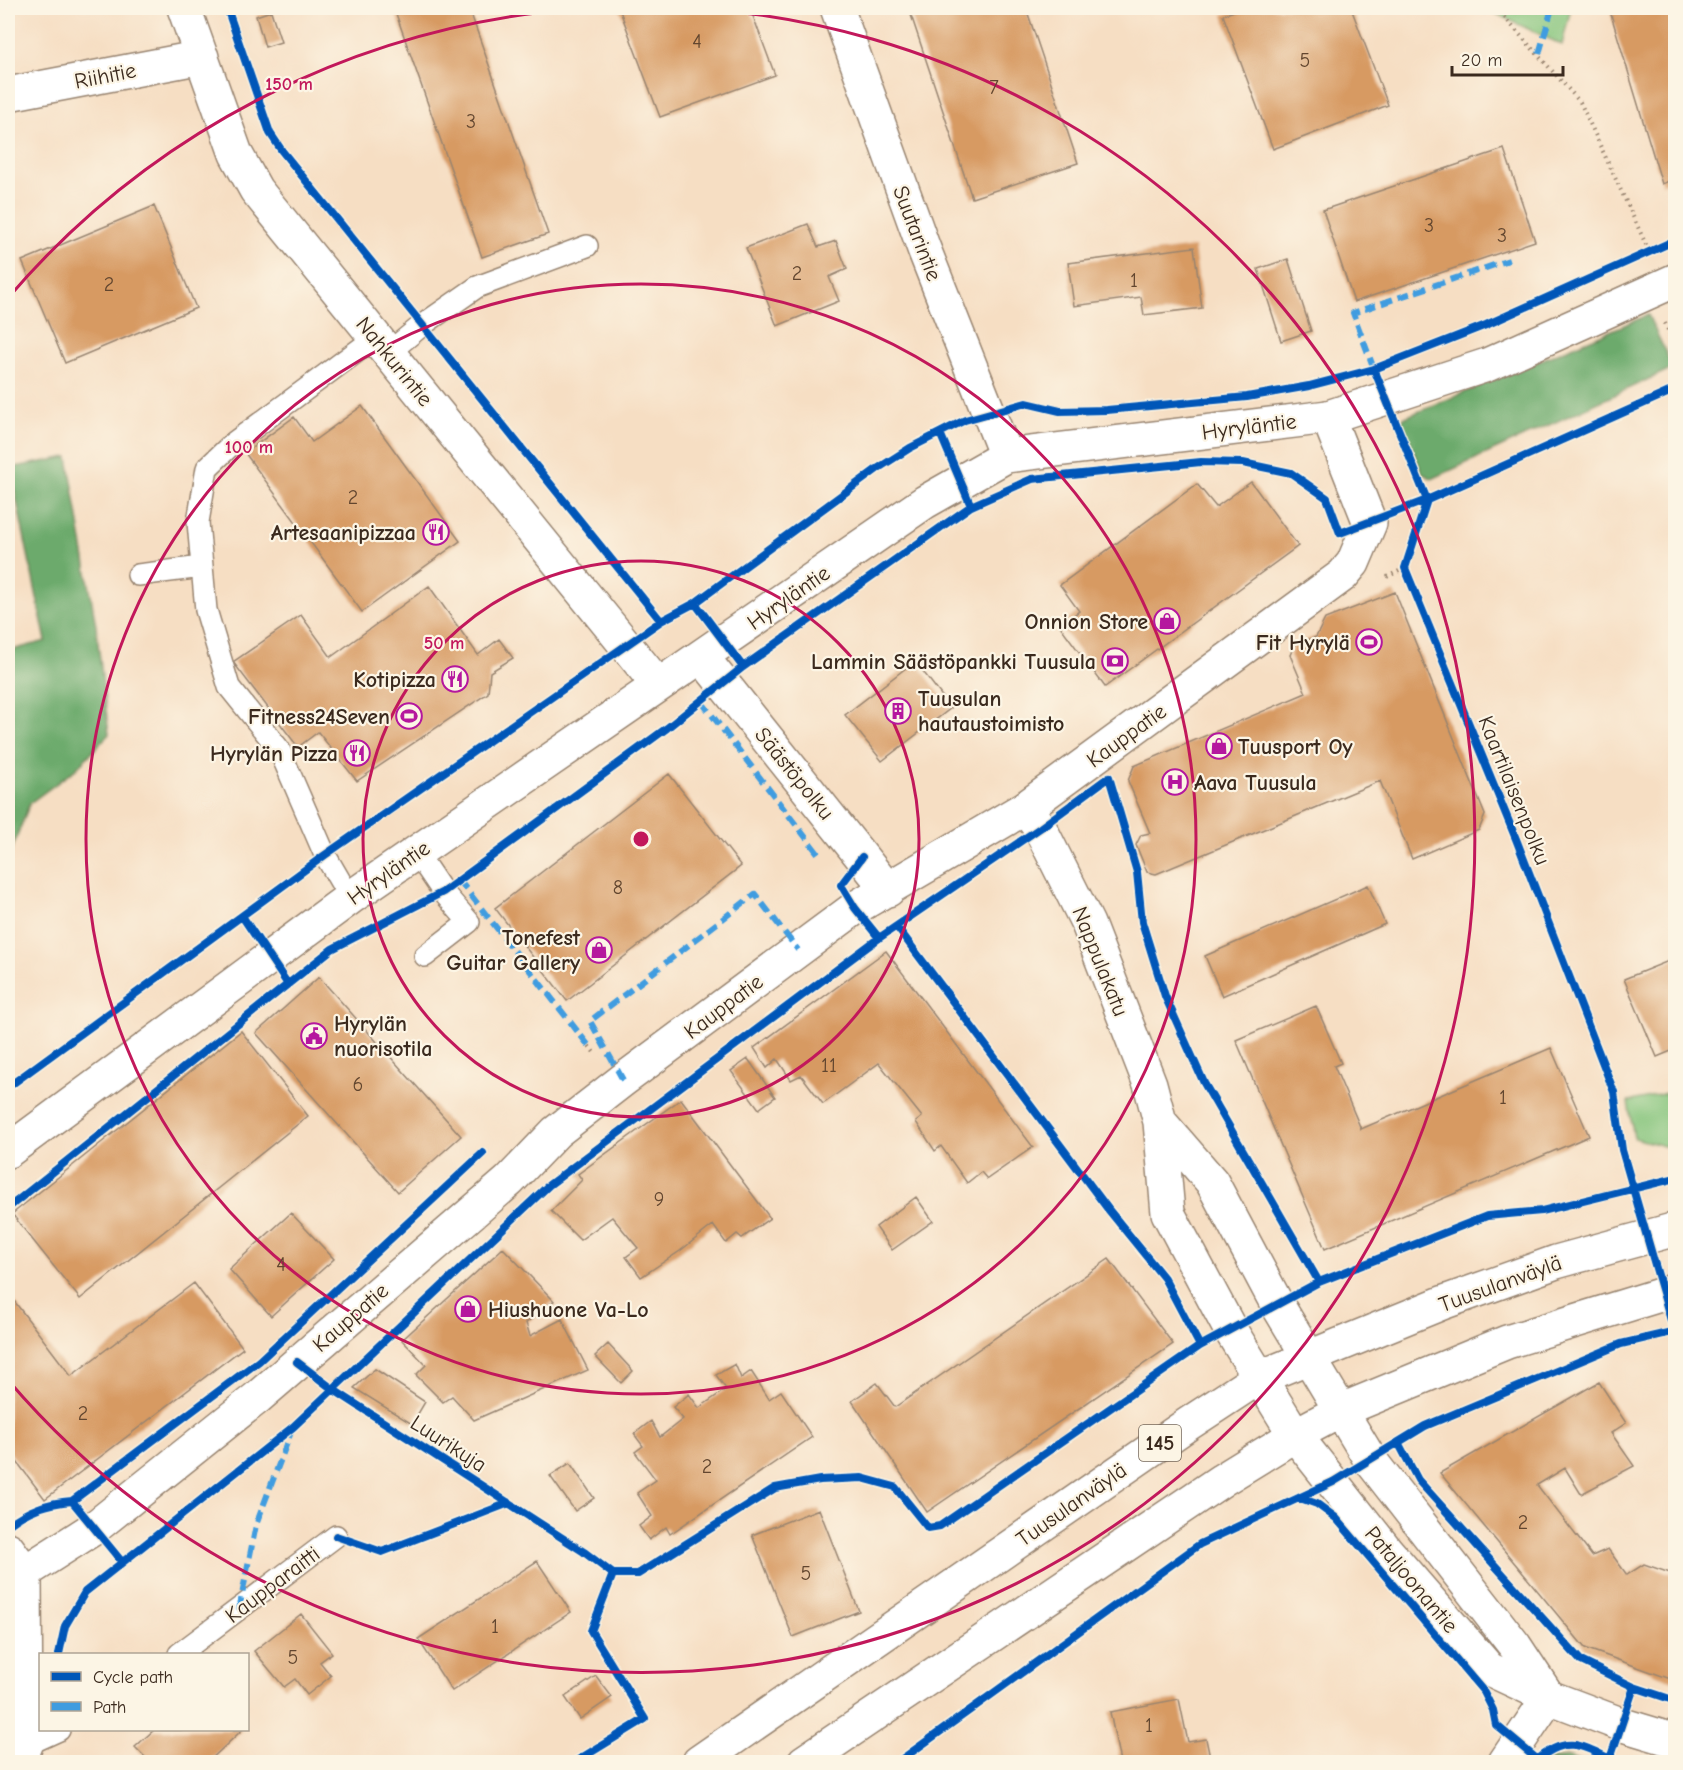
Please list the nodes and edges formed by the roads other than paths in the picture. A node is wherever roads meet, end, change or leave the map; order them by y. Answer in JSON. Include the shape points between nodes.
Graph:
{"nodes":[{"id":1,"x":184,"y":8,"type":"edge"},
{"id":2,"x":837,"y":8,"type":"edge"},
{"id":3,"x":202,"y":57,"type":"junction"},
{"id":4,"x":8,"y":94,"type":"edge"},
{"id":5,"x":587,"y":246,"type":"dead end"},
{"id":6,"x":1675,"y":283,"type":"edge"},
{"id":7,"x":382,"y":346,"type":"junction"},
{"id":8,"x":1328,"y":417,"type":"junction"},
{"id":9,"x":1006,"y":456,"type":"junction"},
{"id":10,"x":201,"y":567,"type":"junction"},
{"id":11,"x":138,"y":575,"type":"dead end"},
{"id":12,"x":702,"y":657,"type":"junction"},
{"id":13,"x":658,"y":685,"type":"junction"},
{"id":14,"x":1025,"y":808,"type":"junction"},
{"id":15,"x":416,"y":852,"type":"junction"},
{"id":16,"x":888,"y":890,"type":"junction"},
{"id":17,"x":350,"y":898,"type":"junction"},
{"id":18,"x":425,"y":956,"type":"dead end"},
{"id":19,"x":1160,"y":1122,"type":"junction"},
{"id":20,"x":8,"y":1151,"type":"edge"},
{"id":21,"x":1676,"y":1229,"type":"edge"},
{"id":22,"x":1676,"y":1290,"type":"edge"},
{"id":23,"x":1308,"y":1358,"type":"junction"},
{"id":24,"x":1258,"y":1378,"type":"junction"},
{"id":25,"x":1342,"y":1410,"type":"junction"},
{"id":26,"x":1295,"y":1435,"type":"junction"},
{"id":27,"x":336,"y":1536,"type":"dead end"},
{"id":28,"x":16,"y":1561,"type":"edge"},
{"id":29,"x":180,"y":1653,"type":"edge"},
{"id":30,"x":1549,"y":1697,"type":"junction"},
{"id":31,"x":57,"y":1731,"type":"edge"},
{"id":32,"x":1676,"y":1741,"type":"edge"},
{"id":33,"x":22,"y":1754,"type":"edge"},
{"id":34,"x":699,"y":1762,"type":"edge"},
{"id":35,"x":804,"y":1762,"type":"edge"},
{"id":36,"x":1505,"y":1762,"type":"edge"}],
"edges":[{"from":1,"to":3,"type":"street","name":"Nahkurintie"},
{"from":2,"to":9,"type":"street","name":"Suutarintie","via":[[924,249]]},
{"from":3,"to":4,"type":"street","name":"Riihitie"},
{"from":3,"to":7,"type":"street","name":"Nahkurintie","via":[[236,154],[256,190]]},
{"from":5,"to":7,"type":"lane","via":[[477,287]]},
{"from":6,"to":8,"type":"street","name":"Hyryläntie","via":[[1487,365]]},
{"from":7,"to":10,"type":"lane","via":[[232,444],[207,468],[198,522]]},
{"from":7,"to":13,"type":"street","name":"Nahkurintie"},
{"from":8,"to":9,"type":"street","name":"Hyryläntie"},
{"from":8,"to":14,"type":"street","name":"Kauppatie","via":[[1370,523],[1353,563],[1342,575]]},
{"from":9,"to":12,"type":"street","name":"Hyryläntie","via":[[925,502]]},
{"from":10,"to":11,"type":"lane"},
{"from":10,"to":17,"type":"lane","via":[[206,610],[229,687],[279,749],[326,855]]},
{"from":12,"to":13,"type":"street","name":"Hyryläntie"},
{"from":12,"to":16,"type":"street","name":"Säästöpolku"},
{"from":13,"to":15,"type":"street","name":"Hyryläntie"},
{"from":14,"to":16,"type":"street","name":"Kauppatie"},
{"from":14,"to":19,"type":"street","name":"Nappulakatu","via":[[1040,828],[1088,924],[1150,1084]]},
{"from":15,"to":17,"type":"street","name":"Hyryläntie"},
{"from":15,"to":18,"type":"lane","via":[[469,922]]},
{"from":16,"to":28,"type":"street","name":"Kauppatie","via":[[855,908],[556,1132],[509,1181],[258,1397],[93,1528]]},
{"from":17,"to":20,"type":"street","name":"Hyryläntie"},
{"from":19,"to":23,"type":"street","name":"Nappulakatu","via":[[1212,1182]]},
{"from":19,"to":24,"type":"street","name":"Nappulakatu","via":[[1168,1213]]},
{"from":21,"to":23,"type":"street","name":"Tuusulanväylä","number":"145","via":[[1546,1265]]},
{"from":22,"to":25,"type":"street","via":[[1507,1342]]},
{"from":23,"to":24,"type":"street","name":"Tuusulanväylä","number":"145"},
{"from":23,"to":25,"type":"street","name":"Nappulakatu"},
{"from":24,"to":26,"type":"street","name":"Nappulakatu"},
{"from":24,"to":34,"type":"street","name":"Tuusulanväylä","number":"145"},
{"from":25,"to":26,"type":"street"},
{"from":25,"to":30,"type":"street","name":"Pataljoonantie","via":[[1371,1461],[1515,1646]]},
{"from":26,"to":30,"type":"street","name":"Pataljoonantie","via":[[1386,1550],[1489,1669]]},
{"from":26,"to":35,"type":"street","via":[[1222,1480]]},
{"from":27,"to":29,"type":"lane","name":"Kaupparaitti"},
{"from":28,"to":33,"type":"street"},
{"from":30,"to":32,"type":"street","name":"Pataljoonantie"},
{"from":30,"to":36,"type":"street"},
{"from":31,"to":33,"type":"lane"}]}
